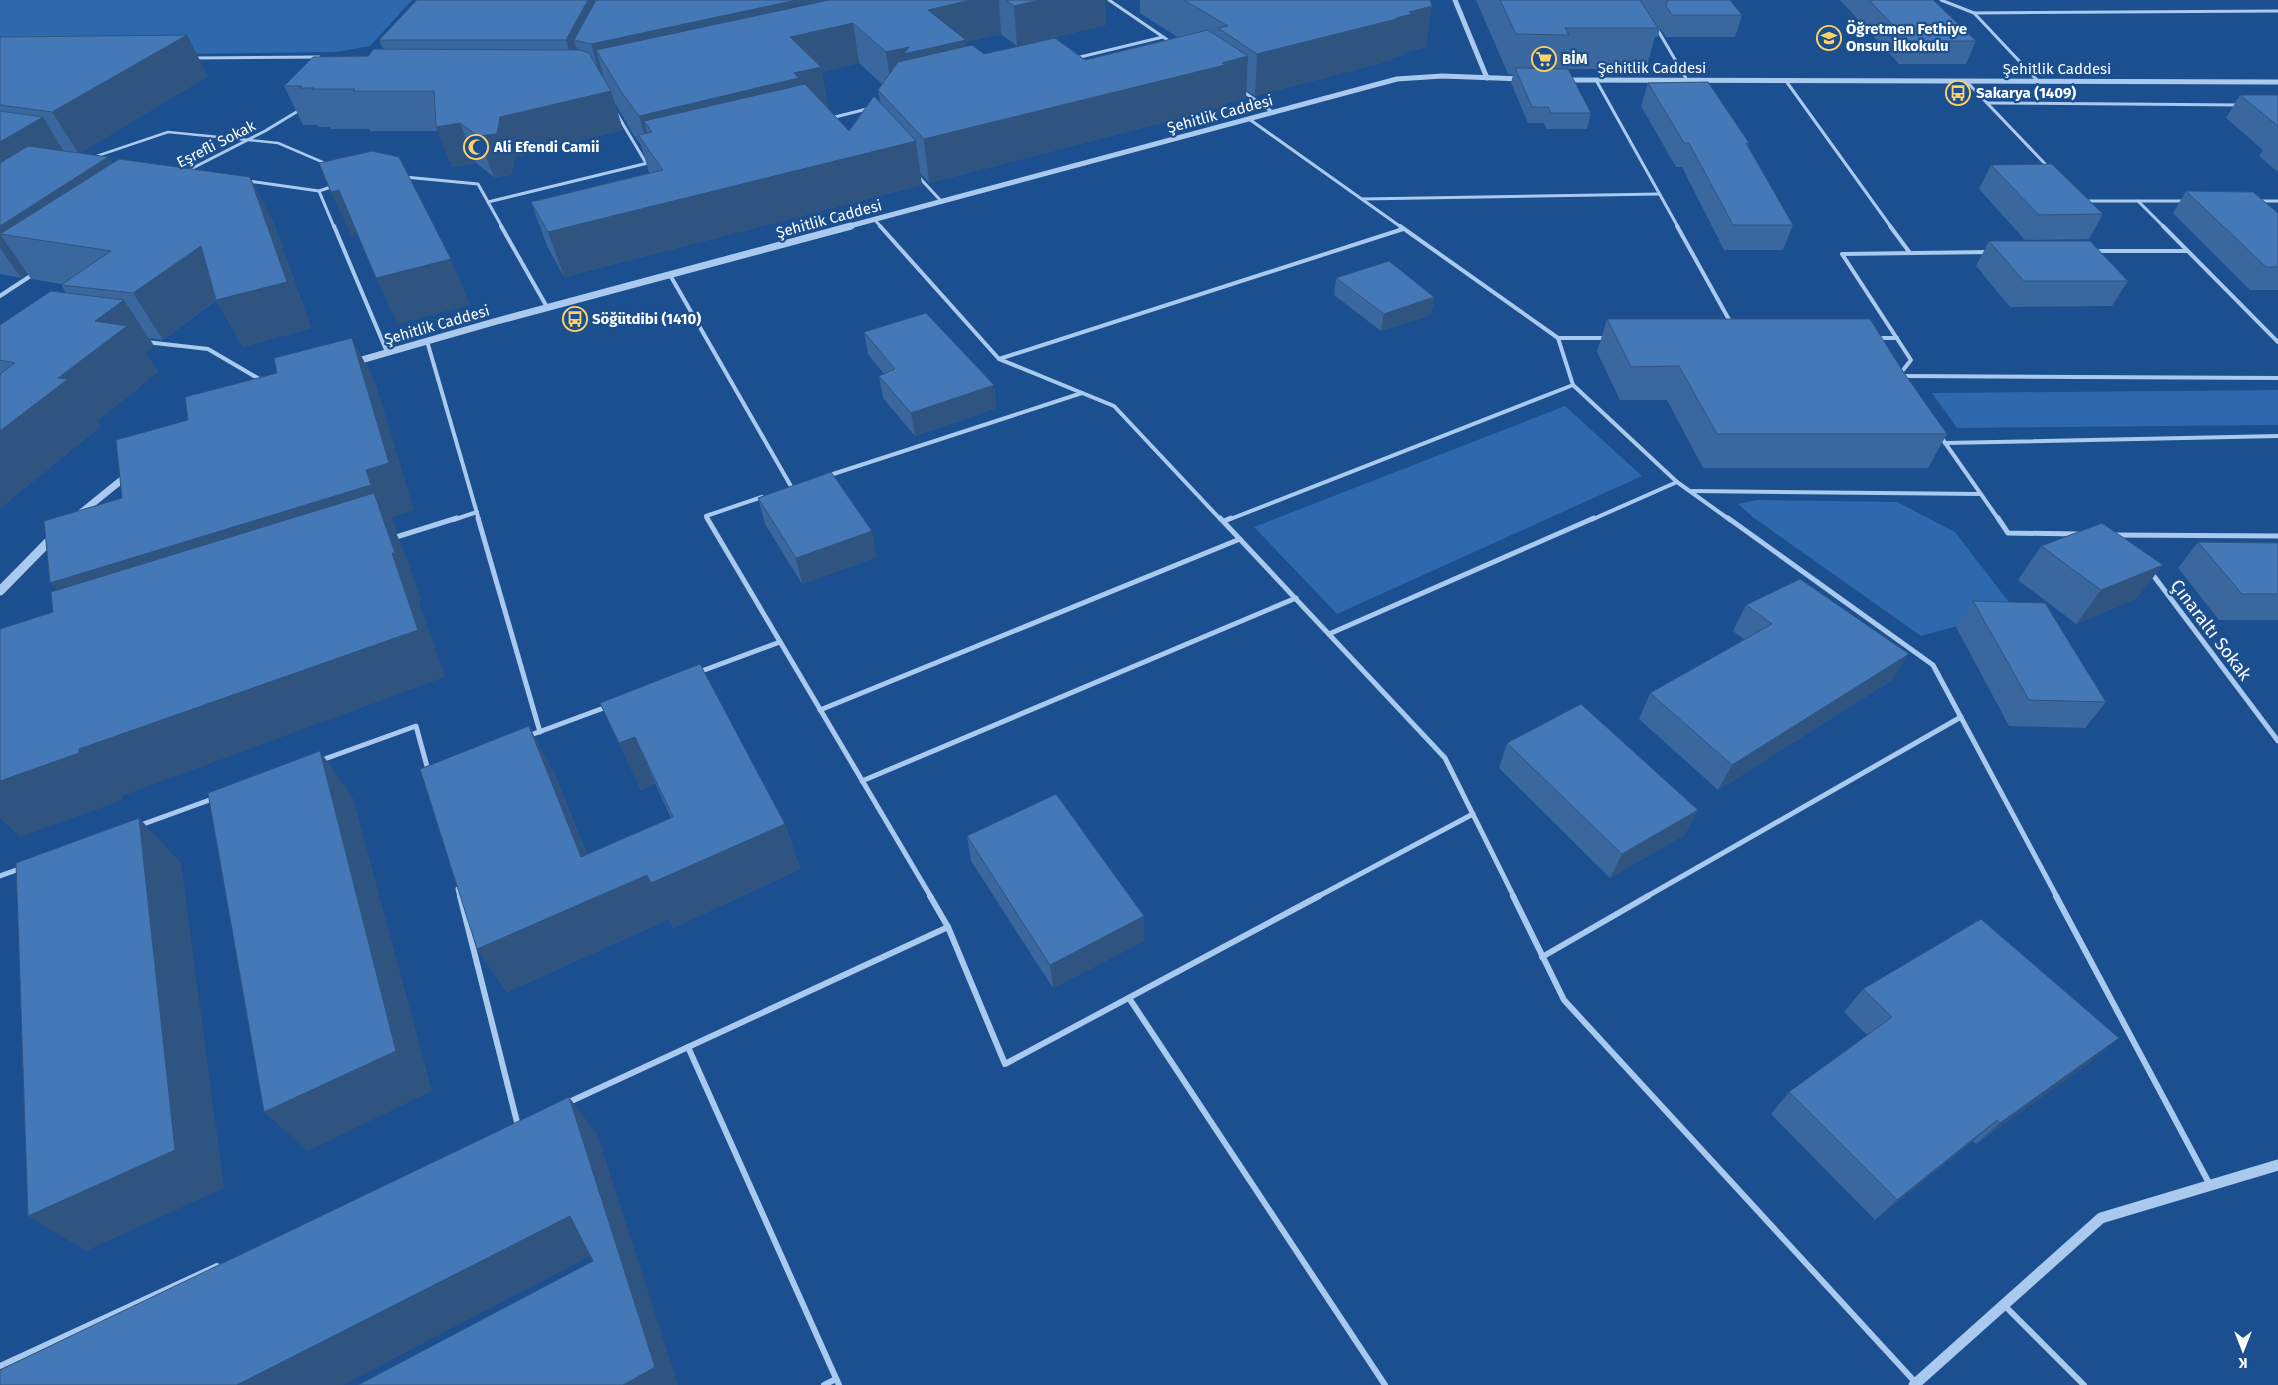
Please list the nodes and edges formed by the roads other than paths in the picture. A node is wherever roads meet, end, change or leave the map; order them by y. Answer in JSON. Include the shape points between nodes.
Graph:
{"nodes":[{"id":1,"x":1109,"y":0,"type":"edge"},
{"id":2,"x":1455,"y":0,"type":"edge"},
{"id":3,"x":1941,"y":0,"type":"edge"},
{"id":4,"x":2278,"y":11,"type":"edge"},
{"id":5,"x":1974,"y":13,"type":"junction"},
{"id":6,"x":1654,"y":24,"type":"edge"},
{"id":7,"x":1163,"y":37,"type":"junction"},
{"id":8,"x":1179,"y":48,"type":"edge"},
{"id":9,"x":324,"y":57,"type":"edge"},
{"id":10,"x":187,"y":58,"type":"edge"},
{"id":11,"x":1068,"y":60,"type":"edge"},
{"id":12,"x":1487,"y":78,"type":"junction"},
{"id":13,"x":1526,"y":80,"type":"edge"},
{"id":14,"x":1552,"y":80,"type":"edge"},
{"id":15,"x":1596,"y":80,"type":"junction"},
{"id":16,"x":1687,"y":80,"type":"junction"},
{"id":17,"x":1786,"y":81,"type":"junction"},
{"id":18,"x":1966,"y":81,"type":"junction"},
{"id":19,"x":2038,"y":81,"type":"junction"},
{"id":20,"x":2278,"y":82,"type":"edge"},
{"id":21,"x":1234,"y":86,"type":"dead end"},
{"id":22,"x":1988,"y":103,"type":"junction"},
{"id":23,"x":306,"y":105,"type":"edge"},
{"id":24,"x":2249,"y":105,"type":"edge"},
{"id":25,"x":612,"y":106,"type":"edge"},
{"id":26,"x":879,"y":106,"type":"edge"},
{"id":27,"x":860,"y":111,"type":"junction"},
{"id":28,"x":1274,"y":113,"type":"junction"},
{"id":29,"x":866,"y":118,"type":"edge"},
{"id":30,"x":1249,"y":119,"type":"junction"},
{"id":31,"x":823,"y":120,"type":"edge"},
{"id":32,"x":251,"y":139,"type":"junction"},
{"id":33,"x":89,"y":159,"type":"joint"},
{"id":34,"x":98,"y":160,"type":"edge"},
{"id":35,"x":655,"y":161,"type":"edge"},
{"id":36,"x":646,"y":163,"type":"junction"},
{"id":37,"x":334,"y":169,"type":"edge"},
{"id":38,"x":2055,"y":173,"type":"edge"},
{"id":39,"x":193,"y":174,"type":"edge"},
{"id":40,"x":917,"y":174,"type":"edge"},
{"id":41,"x":396,"y":176,"type":"edge"},
{"id":42,"x":242,"y":180,"type":"edge"},
{"id":43,"x":342,"y":182,"type":"edge"},
{"id":44,"x":319,"y":191,"type":"junction"},
{"id":45,"x":1659,"y":194,"type":"junction"},
{"id":46,"x":1362,"y":200,"type":"junction"},
{"id":47,"x":2082,"y":201,"type":"edge"},
{"id":48,"x":2138,"y":201,"type":"junction"},
{"id":49,"x":2188,"y":201,"type":"edge"},
{"id":50,"x":2258,"y":201,"type":"edge"},
{"id":51,"x":2278,"y":201,"type":"edge"},
{"id":52,"x":488,"y":202,"type":"junction"},
{"id":53,"x":942,"y":202,"type":"junction"},
{"id":54,"x":875,"y":220,"type":"junction"},
{"id":55,"x":1403,"y":229,"type":"junction"},
{"id":56,"x":2187,"y":251,"type":"junction"},
{"id":57,"x":1999,"y":252,"type":"edge"},
{"id":58,"x":2088,"y":252,"type":"edge"},
{"id":59,"x":1910,"y":253,"type":"junction"},
{"id":60,"x":40,"y":269,"type":"edge"},
{"id":61,"x":670,"y":275,"type":"junction"},
{"id":62,"x":0,"y":296,"type":"edge"},
{"id":63,"x":547,"y":308,"type":"junction"},
{"id":64,"x":1735,"y":330,"type":"edge"},
{"id":65,"x":1558,"y":338,"type":"junction"},
{"id":66,"x":1615,"y":338,"type":"edge"},
{"id":67,"x":1868,"y":338,"type":"edge"},
{"id":68,"x":1897,"y":338,"type":"junction"},
{"id":69,"x":139,"y":341,"type":"dead end"},
{"id":70,"x":427,"y":341,"type":"junction"},
{"id":71,"x":2278,"y":342,"type":"edge"},
{"id":72,"x":387,"y":352,"type":"junction"},
{"id":73,"x":998,"y":359,"type":"junction"},
{"id":74,"x":340,"y":366,"type":"edge"},
{"id":75,"x":1898,"y":376,"type":"junction"},
{"id":76,"x":2278,"y":378,"type":"edge"},
{"id":77,"x":266,"y":383,"type":"edge"},
{"id":78,"x":1903,"y":383,"type":"edge"},
{"id":79,"x":1573,"y":385,"type":"junction"},
{"id":80,"x":1082,"y":393,"type":"junction"},
{"id":81,"x":1940,"y":436,"type":"edge"},
{"id":82,"x":2278,"y":436,"type":"edge"},
{"id":83,"x":1945,"y":443,"type":"junction"},
{"id":84,"x":133,"y":470,"type":"edge"},
{"id":85,"x":820,"y":478,"type":"edge"},
{"id":86,"x":1677,"y":482,"type":"junction"},
{"id":87,"x":801,"y":485,"type":"edge"},
{"id":88,"x":792,"y":488,"type":"junction"},
{"id":89,"x":783,"y":490,"type":"edge"},
{"id":90,"x":1690,"y":491,"type":"junction"},
{"id":91,"x":1981,"y":494,"type":"junction"},
{"id":92,"x":766,"y":496,"type":"edge"},
{"id":93,"x":477,"y":512,"type":"junction"},
{"id":94,"x":1224,"y":521,"type":"junction"},
{"id":95,"x":69,"y":524,"type":"edge"},
{"id":96,"x":62,"y":530,"type":"edge"},
{"id":97,"x":2084,"y":534,"type":"edge"},
{"id":98,"x":2104,"y":534,"type":"edge"},
{"id":99,"x":2122,"y":535,"type":"junction"},
{"id":100,"x":2278,"y":536,"type":"edge"},
{"id":101,"x":1240,"y":539,"type":"junction"},
{"id":102,"x":384,"y":542,"type":"edge"},
{"id":103,"x":2128,"y":543,"type":"edge"},
{"id":104,"x":2146,"y":567,"type":"edge"},
{"id":105,"x":0,"y":591,"type":"edge"},
{"id":106,"x":1296,"y":598,"type":"junction"},
{"id":107,"x":1329,"y":634,"type":"junction"},
{"id":108,"x":780,"y":642,"type":"junction"},
{"id":109,"x":688,"y":676,"type":"edge"},
{"id":110,"x":614,"y":704,"type":"edge"},
{"id":111,"x":820,"y":710,"type":"junction"},
{"id":112,"x":1960,"y":717,"type":"junction"},
{"id":113,"x":540,"y":732,"type":"junction"},
{"id":114,"x":522,"y":738,"type":"edge"},
{"id":115,"x":2278,"y":742,"type":"edge"},
{"id":116,"x":314,"y":762,"type":"edge"},
{"id":117,"x":438,"y":770,"type":"edge"},
{"id":118,"x":862,"y":781,"type":"junction"},
{"id":119,"x":222,"y":796,"type":"edge"},
{"id":120,"x":1473,"y":814,"type":"junction"},
{"id":121,"x":129,"y":829,"type":"edge"},
{"id":122,"x":28,"y":866,"type":"edge"},
{"id":123,"x":0,"y":876,"type":"edge"},
{"id":124,"x":456,"y":878,"type":"edge"},
{"id":125,"x":948,"y":927,"type":"junction"},
{"id":126,"x":1542,"y":957,"type":"junction"},
{"id":127,"x":1128,"y":998,"type":"junction"},
{"id":128,"x":688,"y":1047,"type":"junction"},
{"id":129,"x":563,"y":1106,"type":"edge"},
{"id":130,"x":527,"y":1122,"type":"edge"},
{"id":131,"x":518,"y":1126,"type":"junction"},
{"id":132,"x":509,"y":1130,"type":"edge"},
{"id":133,"x":2278,"y":1165,"type":"edge"},
{"id":134,"x":2210,"y":1185,"type":"junction"},
{"id":135,"x":223,"y":1263,"type":"edge"},
{"id":136,"x":2004,"y":1305,"type":"junction"},
{"id":137,"x":0,"y":1366,"type":"edge"},
{"id":138,"x":837,"y":1382,"type":"edge"},
{"id":139,"x":1915,"y":1384,"type":"edge"},
{"id":140,"x":824,"y":1385,"type":"edge"},
{"id":141,"x":1384,"y":1385,"type":"edge"},
{"id":142,"x":2084,"y":1385,"type":"edge"}],
"edges":[{"from":1,"to":7,"type":"street"},
{"from":2,"to":12,"type":"street"},
{"from":3,"to":5,"type":"street"},
{"from":4,"to":5,"type":"street"},
{"from":5,"to":19,"type":"street"},
{"from":6,"to":16,"type":"street"},
{"from":7,"to":8,"type":"street"},
{"from":7,"to":11,"type":"street"},
{"from":9,"to":10,"type":"street"},
{"from":12,"to":13,"type":"street","name":"Şehitlik Caddesi"},
{"from":12,"to":28,"type":"street","name":"Şehitlik Caddesi","via":[[1397,79]]},
{"from":14,"to":15,"type":"street","name":"Şehitlik Caddesi"},
{"from":15,"to":16,"type":"street","name":"Şehitlik Caddesi"},
{"from":15,"to":45,"type":"street"},
{"from":16,"to":17,"type":"street","name":"Şehitlik Caddesi"},
{"from":17,"to":18,"type":"street","name":"Şehitlik Caddesi"},
{"from":17,"to":59,"type":"street"},
{"from":18,"to":19,"type":"street","name":"Şehitlik Caddesi"},
{"from":18,"to":22,"type":"street"},
{"from":19,"to":20,"type":"street","name":"Şehitlik Caddesi"},
{"from":21,"to":28,"type":"street"},
{"from":22,"to":24,"type":"street"},
{"from":22,"to":38,"type":"street"},
{"from":23,"to":32,"type":"street","name":"Eşrefli Sokak"},
{"from":25,"to":36,"type":"street"},
{"from":26,"to":27,"type":"street"},
{"from":27,"to":29,"type":"street"},
{"from":27,"to":31,"type":"street"},
{"from":28,"to":30,"type":"street","name":"Şehitlik Caddesi"},
{"from":30,"to":46,"type":"street"},
{"from":30,"to":53,"type":"street","name":"Şehitlik Caddesi"},
{"from":32,"to":33,"type":"lane","via":[[168,132]]},
{"from":32,"to":37,"type":"lane","via":[[278,143]]},
{"from":32,"to":39,"type":"street","name":"Eşrefli Sokak","via":[[184,172]]},
{"from":33,"to":34,"type":"street"},
{"from":35,"to":36,"type":"street"},
{"from":36,"to":52,"type":"street"},
{"from":40,"to":53,"type":"street"},
{"from":41,"to":52,"type":"street","via":[[478,184]]},
{"from":42,"to":44,"type":"street"},
{"from":43,"to":44,"type":"street"},
{"from":44,"to":72,"type":"street"},
{"from":45,"to":46,"type":"street"},
{"from":45,"to":64,"type":"street"},
{"from":46,"to":55,"type":"street"},
{"from":47,"to":48,"type":"street"},
{"from":48,"to":49,"type":"street"},
{"from":48,"to":56,"type":"street"},
{"from":50,"to":51,"type":"street"},
{"from":52,"to":63,"type":"street"},
{"from":53,"to":54,"type":"street","name":"Şehitlik Caddesi"},
{"from":54,"to":61,"type":"street","name":"Şehitlik Caddesi"},
{"from":54,"to":73,"type":"street"},
{"from":55,"to":65,"type":"street"},
{"from":55,"to":73,"type":"street"},
{"from":56,"to":58,"type":"street"},
{"from":56,"to":71,"type":"street"},
{"from":57,"to":59,"type":"street"},
{"from":59,"to":68,"type":"street","via":[[1842,254]]},
{"from":60,"to":62,"type":"street"},
{"from":61,"to":63,"type":"street","name":"Şehitlik Caddesi"},
{"from":61,"to":88,"type":"street"},
{"from":63,"to":70,"type":"street","name":"Şehitlik Caddesi"},
{"from":65,"to":66,"type":"street"},
{"from":65,"to":79,"type":"street"},
{"from":67,"to":68,"type":"street"},
{"from":68,"to":75,"type":"street","via":[[1912,360]]},
{"from":69,"to":77,"type":"street","via":[[208,350]]},
{"from":70,"to":72,"type":"street","name":"Şehitlik Caddesi"},
{"from":70,"to":93,"type":"street"},
{"from":72,"to":74,"type":"street","name":"Şehitlik Caddesi"},
{"from":73,"to":80,"type":"street"},
{"from":75,"to":76,"type":"street"},
{"from":75,"to":78,"type":"street"},
{"from":79,"to":86,"type":"street"},
{"from":79,"to":94,"type":"street"},
{"from":80,"to":85,"type":"street"},
{"from":80,"to":94,"type":"street","via":[[1114,406]]},
{"from":81,"to":83,"type":"street"},
{"from":82,"to":83,"type":"street"},
{"from":83,"to":91,"type":"street"},
{"from":84,"to":95,"type":"street"},
{"from":86,"to":90,"type":"street"},
{"from":86,"to":107,"type":"street"},
{"from":87,"to":88,"type":"street"},
{"from":88,"to":89,"type":"street"},
{"from":90,"to":91,"type":"street"},
{"from":90,"to":112,"type":"street","via":[[1933,665]]},
{"from":91,"to":97,"type":"street","via":[[2008,533]]},
{"from":92,"to":108,"type":"street","via":[[706,516]]},
{"from":93,"to":102,"type":"street"},
{"from":93,"to":113,"type":"street"},
{"from":94,"to":101,"type":"street"},
{"from":96,"to":105,"type":"street"},
{"from":98,"to":99,"type":"street"},
{"from":99,"to":100,"type":"street"},
{"from":99,"to":103,"type":"street"},
{"from":101,"to":106,"type":"street"},
{"from":101,"to":111,"type":"street"},
{"from":104,"to":115,"type":"street","name":"Çınaraltı Sokak"},
{"from":106,"to":107,"type":"street"},
{"from":106,"to":118,"type":"street"},
{"from":107,"to":120,"type":"street","via":[[1445,758]]},
{"from":108,"to":109,"type":"street"},
{"from":108,"to":111,"type":"street"},
{"from":110,"to":113,"type":"street"},
{"from":111,"to":118,"type":"street"},
{"from":112,"to":126,"type":"street"},
{"from":112,"to":134,"type":"street"},
{"from":113,"to":114,"type":"street"},
{"from":116,"to":117,"type":"street","via":[[416,726],[429,773]]},
{"from":118,"to":125,"type":"street"},
{"from":119,"to":121,"type":"street"},
{"from":120,"to":126,"type":"street"},
{"from":120,"to":127,"type":"street"},
{"from":122,"to":123,"type":"street"},
{"from":124,"to":131,"type":"street"},
{"from":125,"to":127,"type":"street","via":[[1005,1064]]},
{"from":125,"to":128,"type":"street"},
{"from":126,"to":139,"type":"street","via":[[1564,1000]]},
{"from":127,"to":141,"type":"street"},
{"from":128,"to":129,"type":"street"},
{"from":128,"to":138,"type":"street"},
{"from":130,"to":131,"type":"street"},
{"from":131,"to":132,"type":"street"},
{"from":133,"to":134,"type":"street"},
{"from":134,"to":136,"type":"street","via":[[2101,1218]]},
{"from":135,"to":137,"type":"street"},
{"from":136,"to":139,"type":"street"},
{"from":136,"to":142,"type":"street"},
{"from":138,"to":140,"type":"street"}]}
